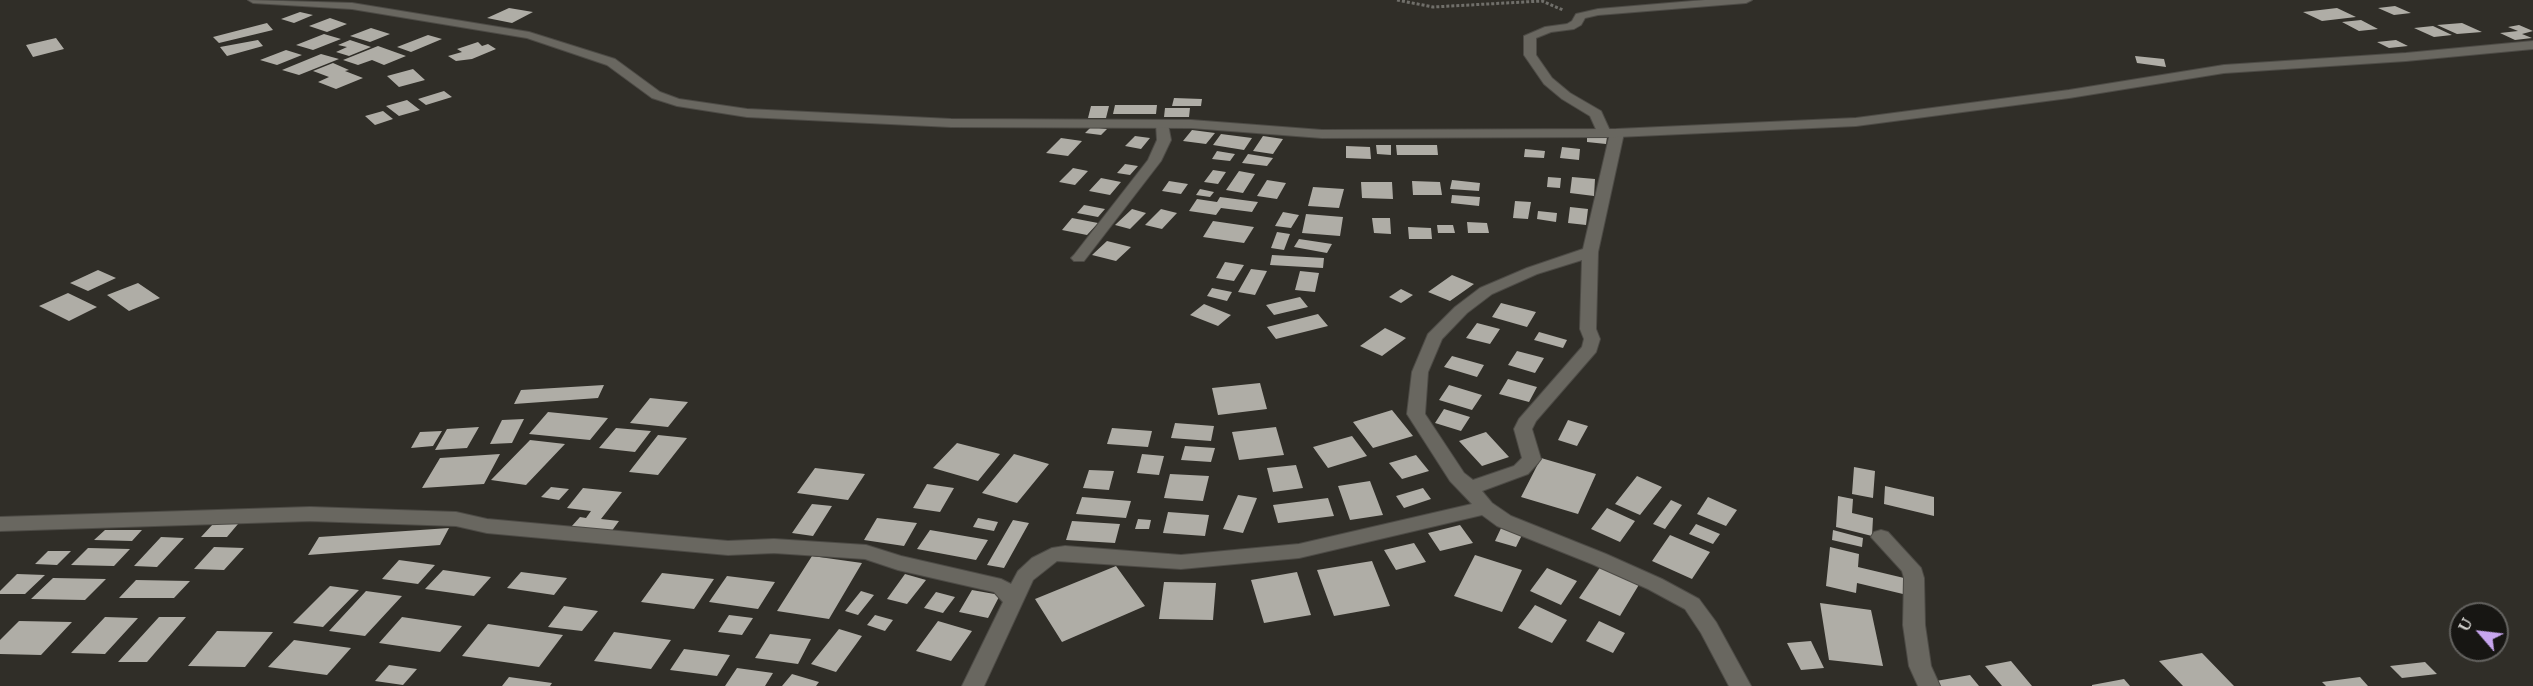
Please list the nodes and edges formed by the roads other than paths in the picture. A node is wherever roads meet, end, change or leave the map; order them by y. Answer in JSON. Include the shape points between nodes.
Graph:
{"nodes":[{"id":1,"x":253,"y":0,"type":"edge"},
{"id":2,"x":1746,"y":0,"type":"edge"},
{"id":3,"x":2533,"y":45,"type":"edge"},
{"id":4,"x":1162,"y":124,"type":"junction"},
{"id":5,"x":1611,"y":133,"type":"junction"},
{"id":6,"x":1590,"y":252,"type":"junction"},
{"id":7,"x":1079,"y":258,"type":"dead end"},
{"id":8,"x":1470,"y":488,"type":"junction"},
{"id":9,"x":1485,"y":508,"type":"junction"},
{"id":10,"x":0,"y":524,"type":"edge"},
{"id":11,"x":1881,"y":537,"type":"dead end"},
{"id":12,"x":1014,"y":601,"type":"junction"},
{"id":13,"x":973,"y":686,"type":"edge"},
{"id":14,"x":1740,"y":686,"type":"edge"},
{"id":15,"x":1929,"y":686,"type":"edge"}],
"edges":[{"from":1,"to":4,"type":"street","via":[[352,6],[529,35],[611,62],[656,95],[747,113],[951,123]]},
{"from":2,"to":5,"type":"street","via":[[1598,12],[1580,16],[1570,27],[1530,36],[1530,55],[1548,81],[1596,114]]},
{"from":3,"to":5,"type":"street","via":[[2223,69],[1856,122]]},
{"from":4,"to":5,"type":"street","via":[[1322,134]]},
{"from":4,"to":7,"type":"street","via":[[1164,140],[1154,160]]},
{"from":5,"to":6,"type":"street"},
{"from":6,"to":8,"type":"street","via":[[1590,348],[1528,419],[1523,429],[1532,459],[1521,470]]},
{"from":6,"to":8,"type":"street","via":[[1486,291],[1434,337],[1420,372],[1416,414],[1457,477]]},
{"from":8,"to":9,"type":"street"},
{"from":9,"to":12,"type":"street","via":[[1299,551],[1181,562],[1052,555],[1025,576]]},
{"from":9,"to":14,"type":"street","via":[[1504,522],[1608,563],[1692,604]]},
{"from":10,"to":12,"type":"street","via":[[310,514],[456,519],[487,526],[728,548],[774,546],[866,552],[1001,586]]},
{"from":11,"to":15,"type":"street","via":[[1911,568],[1920,666]]},
{"from":12,"to":13,"type":"street"}]}
